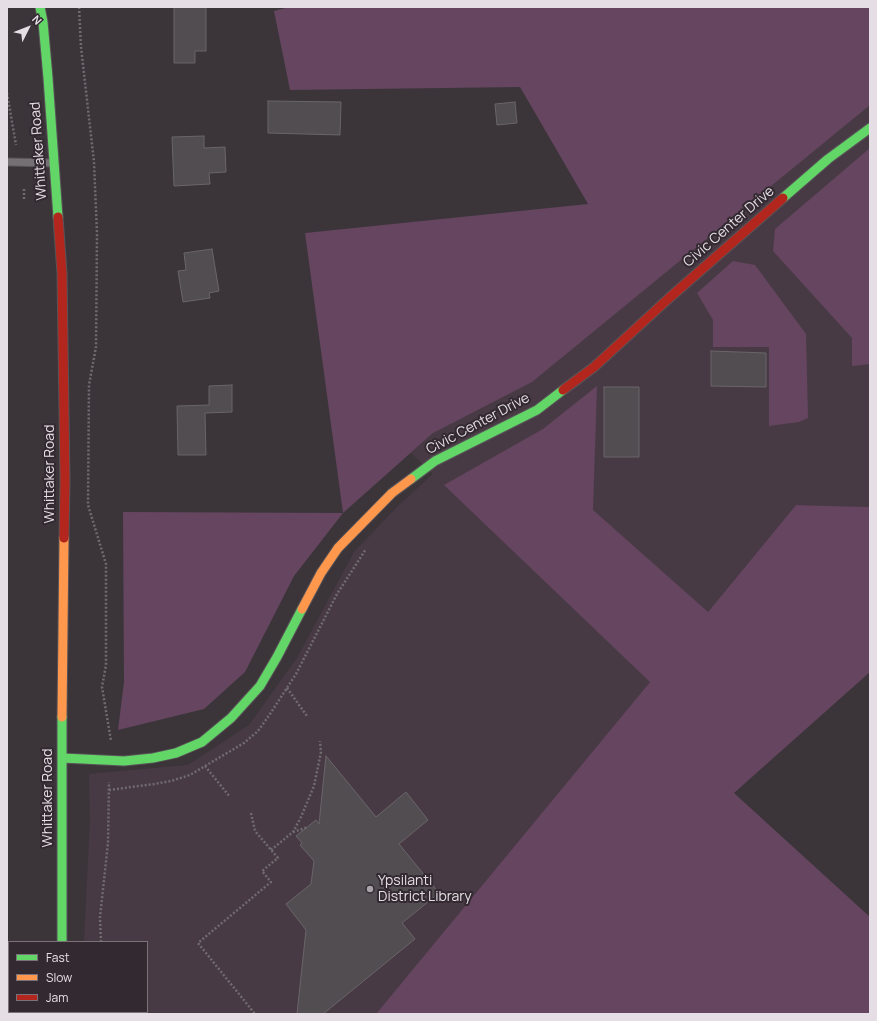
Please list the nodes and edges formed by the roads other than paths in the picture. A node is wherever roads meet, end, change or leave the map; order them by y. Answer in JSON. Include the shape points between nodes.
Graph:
{"nodes":[{"id":1,"x":40,"y":7,"type":"edge"},
{"id":2,"x":870,"y":128,"type":"edge"},
{"id":3,"x":7,"y":162,"type":"edge"},
{"id":4,"x":54,"y":163,"type":"junction"},
{"id":5,"x":62,"y":758,"type":"junction"},
{"id":6,"x":62,"y":941,"type":"edge"}],
"edges":[{"from":1,"to":4,"type":"street","name":"Whittaker Road"},
{"from":2,"to":5,"type":"street","name":"Civic Center Drive","via":[[828,159],[594,367],[537,410],[434,461],[392,493],[338,548],[321,573],[260,686],[231,718],[202,742],[176,753],[153,758],[124,761]]},
{"from":3,"to":4,"type":"lane"},
{"from":4,"to":5,"type":"street","name":"Whittaker Road","via":[[62,273],[65,489]]},
{"from":5,"to":6,"type":"street","name":"Whittaker Road"}]}
